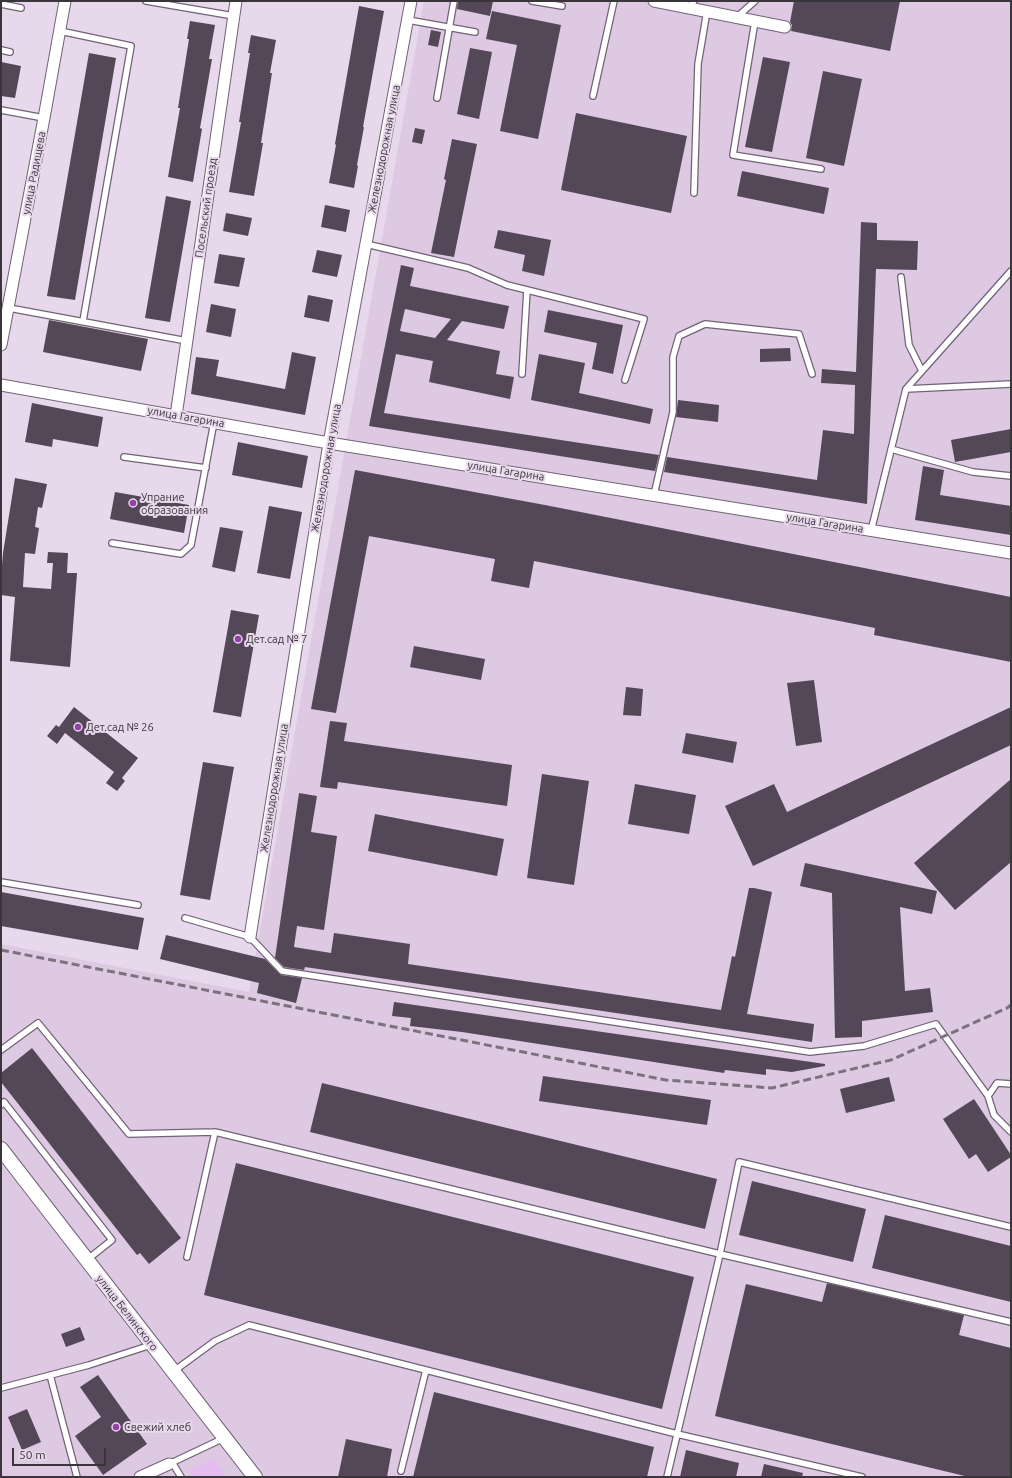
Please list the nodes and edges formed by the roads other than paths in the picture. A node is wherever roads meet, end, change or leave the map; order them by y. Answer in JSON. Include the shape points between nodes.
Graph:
{"nodes":[{"id":1,"x":65,"y":1,"type":"edge"},
{"id":2,"x":146,"y":1,"type":"edge"},
{"id":3,"x":236,"y":1,"type":"edge"},
{"id":4,"x":412,"y":1,"type":"edge"},
{"id":5,"x":454,"y":1,"type":"edge"},
{"id":6,"x":532,"y":1,"type":"edge"},
{"id":7,"x":614,"y":1,"type":"edge"},
{"id":8,"x":654,"y":1,"type":"edge"},
{"id":9,"x":755,"y":1,"type":"edge"},
{"id":10,"x":1,"y":4,"type":"edge"},
{"id":11,"x":692,"y":4,"type":"edge"},
{"id":12,"x":562,"y":6,"type":"dead end"},
{"id":13,"x":21,"y":8,"type":"dead end"},
{"id":14,"x":707,"y":11,"type":"junction"},
{"id":15,"x":234,"y":16,"type":"junction"},
{"id":16,"x":737,"y":17,"type":"junction"},
{"id":17,"x":408,"y":20,"type":"junction"},
{"id":18,"x":755,"y":21,"type":"junction"},
{"id":19,"x":449,"y":27,"type":"junction"},
{"id":20,"x":785,"y":27,"type":"dead end"},
{"id":21,"x":60,"y":31,"type":"junction"},
{"id":22,"x":475,"y":32,"type":"dead end"},
{"id":23,"x":1,"y":50,"type":"edge"},
{"id":24,"x":10,"y":52,"type":"dead end"},
{"id":25,"x":593,"y":96,"type":"dead end"},
{"id":26,"x":437,"y":98,"type":"dead end"},
{"id":27,"x":1,"y":110,"type":"edge"},
{"id":28,"x":44,"y":118,"type":"junction"},
{"id":29,"x":821,"y":169,"type":"dead end"},
{"id":30,"x":694,"y":193,"type":"dead end"},
{"id":31,"x":366,"y":244,"type":"junction"},
{"id":32,"x":1011,"y":271,"type":"edge"},
{"id":33,"x":902,"y":277,"type":"dead end"},
{"id":34,"x":527,"y":290,"type":"junction"},
{"id":35,"x":9,"y":308,"type":"junction"},
{"id":36,"x":84,"y":321,"type":"junction"},
{"id":37,"x":187,"y":341,"type":"junction"},
{"id":38,"x":1,"y":345,"type":"edge"},
{"id":39,"x":922,"y":371,"type":"junction"},
{"id":40,"x":522,"y":374,"type":"dead end"},
{"id":41,"x":812,"y":374,"type":"dead end"},
{"id":42,"x":625,"y":380,"type":"dead end"},
{"id":43,"x":1011,"y":384,"type":"edge"},
{"id":44,"x":1,"y":385,"type":"edge"},
{"id":45,"x":906,"y":389,"type":"junction"},
{"id":46,"x":176,"y":416,"type":"junction"},
{"id":47,"x":214,"y":422,"type":"junction"},
{"id":48,"x":329,"y":443,"type":"junction"},
{"id":49,"x":891,"y":449,"type":"junction"},
{"id":50,"x":124,"y":457,"type":"dead end"},
{"id":51,"x":206,"y":468,"type":"junction"},
{"id":52,"x":1011,"y":476,"type":"edge"},
{"id":53,"x":654,"y":495,"type":"junction"},
{"id":54,"x":871,"y":530,"type":"junction"},
{"id":55,"x":112,"y":543,"type":"dead end"},
{"id":56,"x":1011,"y":553,"type":"edge"},
{"id":57,"x":1,"y":882,"type":"edge"},
{"id":58,"x":138,"y":905,"type":"dead end"},
{"id":59,"x":185,"y":918,"type":"dead end"},
{"id":60,"x":250,"y":937,"type":"junction"},
{"id":61,"x":1,"y":1050,"type":"edge"},
{"id":62,"x":1011,"y":1084,"type":"edge"},
{"id":63,"x":988,"y":1096,"type":"junction"},
{"id":64,"x":1,"y":1105,"type":"edge"},
{"id":65,"x":215,"y":1132,"type":"junction"},
{"id":66,"x":1011,"y":1132,"type":"edge"},
{"id":67,"x":1,"y":1149,"type":"edge"},
{"id":68,"x":1011,"y":1227,"type":"edge"},
{"id":69,"x":720,"y":1254,"type":"junction"},
{"id":70,"x":187,"y":1257,"type":"dead end"},
{"id":71,"x":86,"y":1260,"type":"junction"},
{"id":72,"x":1011,"y":1322,"type":"edge"},
{"id":73,"x":151,"y":1344,"type":"junction"},
{"id":74,"x":426,"y":1370,"type":"junction"},
{"id":75,"x":172,"y":1372,"type":"junction"},
{"id":76,"x":50,"y":1375,"type":"junction"},
{"id":77,"x":1,"y":1388,"type":"edge"},
{"id":78,"x":677,"y":1434,"type":"junction"},
{"id":79,"x":225,"y":1438,"type":"junction"},
{"id":80,"x":170,"y":1463,"type":"junction"},
{"id":81,"x":401,"y":1471,"type":"dead end"},
{"id":82,"x":77,"y":1477,"type":"edge"},
{"id":83,"x":140,"y":1477,"type":"edge"},
{"id":84,"x":181,"y":1477,"type":"edge"},
{"id":85,"x":255,"y":1477,"type":"edge"},
{"id":86,"x":667,"y":1477,"type":"edge"},
{"id":87,"x":862,"y":1477,"type":"edge"}],
"edges":[{"from":1,"to":21,"type":"street","name":"улица Радищева"},
{"from":2,"to":15,"type":"lane"},
{"from":3,"to":15,"type":"street","name":"Посельский проезд"},
{"from":4,"to":17,"type":"street","name":"Железнодорожная улица"},
{"from":5,"to":19,"type":"lane"},
{"from":6,"to":12,"type":"lane"},
{"from":7,"to":25,"type":"lane"},
{"from":8,"to":11,"type":"street"},
{"from":9,"to":16,"type":"lane"},
{"from":10,"to":13,"type":"lane"},
{"from":11,"to":14,"type":"street"},
{"from":14,"to":16,"type":"street"},
{"from":14,"to":30,"type":"lane","via":[[698,64]]},
{"from":15,"to":37,"type":"street","name":"Посельский проезд"},
{"from":16,"to":18,"type":"street"},
{"from":17,"to":19,"type":"lane"},
{"from":17,"to":31,"type":"street","name":"Железнодорожная улица"},
{"from":18,"to":20,"type":"street"},
{"from":18,"to":29,"type":"lane","via":[[733,155]]},
{"from":19,"to":22,"type":"lane"},
{"from":19,"to":26,"type":"lane"},
{"from":21,"to":28,"type":"street","name":"улица Радищева"},
{"from":21,"to":36,"type":"lane","via":[[131,46]]},
{"from":23,"to":24,"type":"lane"},
{"from":27,"to":28,"type":"lane"},
{"from":28,"to":35,"type":"street","name":"улица Радищева"},
{"from":31,"to":34,"type":"lane","via":[[468,268],[507,285]]},
{"from":31,"to":48,"type":"street","name":"Железнодорожная улица"},
{"from":32,"to":39,"type":"lane"},
{"from":33,"to":39,"type":"lane","via":[[909,345]]},
{"from":34,"to":40,"type":"lane"},
{"from":34,"to":42,"type":"lane","via":[[644,319]]},
{"from":35,"to":36,"type":"lane"},
{"from":35,"to":38,"type":"street","name":"улица Радищева"},
{"from":36,"to":37,"type":"lane"},
{"from":37,"to":46,"type":"street","name":"Посельский проезд"},
{"from":39,"to":45,"type":"lane"},
{"from":41,"to":53,"type":"lane","via":[[799,334],[704,324],[679,336],[673,357],[673,412]]},
{"from":43,"to":45,"type":"lane"},
{"from":44,"to":46,"type":"street","name":"улица Гагарина"},
{"from":45,"to":49,"type":"lane"},
{"from":46,"to":47,"type":"street","name":"улица Гагарина"},
{"from":47,"to":48,"type":"street","name":"улица Гагарина"},
{"from":47,"to":51,"type":"lane"},
{"from":48,"to":53,"type":"street","name":"улица Гагарина"},
{"from":48,"to":60,"type":"street","name":"Железнодорожная улица"},
{"from":49,"to":52,"type":"lane","via":[[973,472]]},
{"from":49,"to":54,"type":"lane"},
{"from":50,"to":51,"type":"lane"},
{"from":51,"to":55,"type":"lane","via":[[191,545],[181,554]]},
{"from":53,"to":54,"type":"street","name":"улица Гагарина"},
{"from":54,"to":56,"type":"street","name":"улица Гагарина"},
{"from":57,"to":58,"type":"lane"},
{"from":59,"to":60,"type":"lane"},
{"from":60,"to":63,"type":"lane","via":[[282,971],[810,1052],[864,1046],[936,1024]]},
{"from":61,"to":65,"type":"lane","via":[[38,1023],[130,1134]]},
{"from":62,"to":63,"type":"lane","via":[[997,1083]]},
{"from":63,"to":66,"type":"lane","via":[[994,1115]]},
{"from":64,"to":71,"type":"lane","via":[[4,1102],[112,1240]]},
{"from":65,"to":69,"type":"lane"},
{"from":65,"to":70,"type":"lane"},
{"from":67,"to":71,"type":"street","name":"улица Белинского"},
{"from":68,"to":69,"type":"lane","via":[[739,1162]]},
{"from":69,"to":72,"type":"lane"},
{"from":69,"to":78,"type":"lane"},
{"from":71,"to":73,"type":"street","name":"улица Белинского"},
{"from":73,"to":75,"type":"street","name":"улица Белинского"},
{"from":73,"to":76,"type":"lane"},
{"from":74,"to":75,"type":"lane","via":[[248,1325],[214,1341]]},
{"from":74,"to":78,"type":"lane"},
{"from":74,"to":81,"type":"lane"},
{"from":75,"to":79,"type":"street","name":"улица Белинского"},
{"from":76,"to":77,"type":"lane"},
{"from":76,"to":82,"type":"lane"},
{"from":78,"to":86,"type":"lane"},
{"from":78,"to":87,"type":"lane"},
{"from":79,"to":80,"type":"lane"},
{"from":79,"to":85,"type":"street","name":"улица Белинского"},
{"from":80,"to":83,"type":"street"},
{"from":80,"to":84,"type":"lane"}]}
